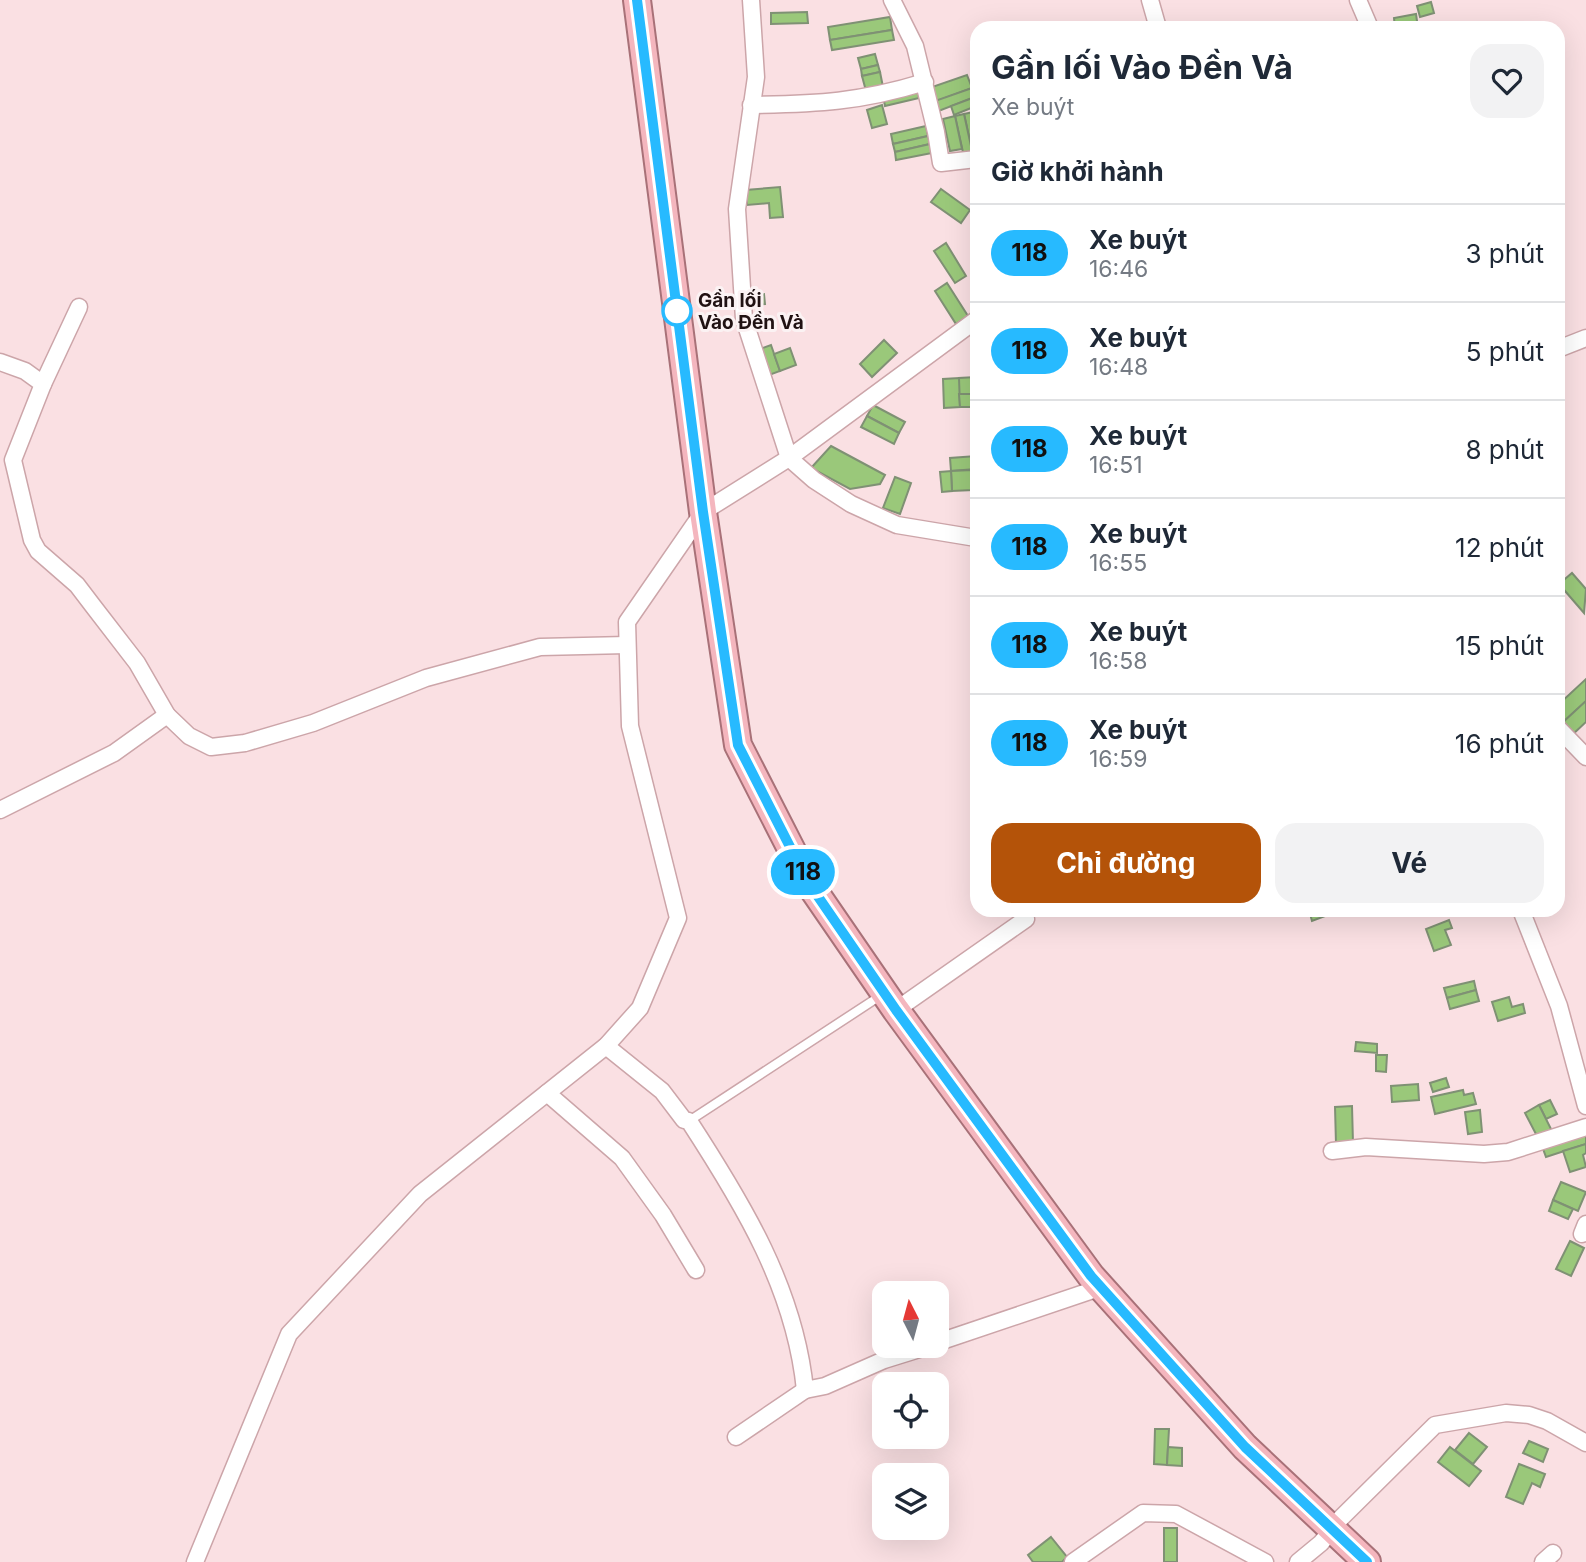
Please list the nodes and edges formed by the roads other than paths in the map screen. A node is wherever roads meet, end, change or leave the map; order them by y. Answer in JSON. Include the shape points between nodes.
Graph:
{"nodes":[{"id":1,"x":638,"y":0,"type":"edge"},
{"id":2,"x":751,"y":0,"type":"edge"},
{"id":3,"x":892,"y":0,"type":"edge"},
{"id":4,"x":1150,"y":0,"type":"edge"},
{"id":5,"x":1358,"y":0,"type":"edge"},
{"id":6,"x":1155,"y":21,"type":"edge"},
{"id":7,"x":1367,"y":21,"type":"edge"},
{"id":8,"x":925,"y":82,"type":"junction"},
{"id":9,"x":751,"y":105,"type":"junction"},
{"id":10,"x":970,"y":160,"type":"edge"},
{"id":11,"x":79,"y":307,"type":"dead end"},
{"id":12,"x":970,"y":324,"type":"edge"},
{"id":13,"x":1586,"y":338,"type":"edge"},
{"id":14,"x":1565,"y":346,"type":"edge"},
{"id":15,"x":0,"y":362,"type":"edge"},
{"id":16,"x":43,"y":384,"type":"junction"},
{"id":17,"x":789,"y":458,"type":"junction"},
{"id":18,"x":703,"y":512,"type":"junction"},
{"id":19,"x":970,"y":537,"type":"edge"},
{"id":20,"x":627,"y":645,"type":"junction"},
{"id":21,"x":167,"y":715,"type":"junction"},
{"id":22,"x":1565,"y":735,"type":"edge"},
{"id":23,"x":1586,"y":757,"type":"edge"},
{"id":24,"x":0,"y":810,"type":"edge"},
{"id":25,"x":1524,"y":917,"type":"edge"},
{"id":26,"x":1026,"y":919,"type":"dead end"},
{"id":27,"x":890,"y":1002,"type":"junction"},
{"id":28,"x":606,"y":1046,"type":"junction"},
{"id":29,"x":547,"y":1093,"type":"junction"},
{"id":30,"x":1586,"y":1106,"type":"edge"},
{"id":31,"x":689,"y":1121,"type":"junction"},
{"id":32,"x":1586,"y":1127,"type":"edge"},
{"id":33,"x":1332,"y":1150,"type":"dead end"},
{"id":34,"x":696,"y":1270,"type":"dead end"},
{"id":35,"x":1102,"y":1287,"type":"junction"},
{"id":36,"x":949,"y":1339,"type":"edge"},
{"id":37,"x":890,"y":1358,"type":"edge"},
{"id":38,"x":805,"y":1390,"type":"junction"},
{"id":39,"x":736,"y":1437,"type":"dead end"},
{"id":40,"x":1586,"y":1443,"type":"edge"},
{"id":41,"x":1333,"y":1529,"type":"junction"},
{"id":42,"x":200,"y":1559,"type":"edge"},
{"id":43,"x":1073,"y":1562,"type":"edge"},
{"id":44,"x":1265,"y":1562,"type":"edge"},
{"id":45,"x":1298,"y":1562,"type":"edge"},
{"id":46,"x":1367,"y":1562,"type":"edge"}],
"edges":[{"from":1,"to":18,"type":"highway"},
{"from":2,"to":9,"type":"street","via":[[755,69]]},
{"from":3,"to":8,"type":"street","via":[[915,46]]},
{"from":4,"to":6,"type":"street"},
{"from":5,"to":7,"type":"street"},
{"from":8,"to":9,"type":"street","via":[[881,96],[831,104]]},
{"from":8,"to":10,"type":"street","via":[[941,163]]},
{"from":9,"to":17,"type":"street","via":[[737,209],[744,319]]},
{"from":11,"to":16,"type":"street"},
{"from":12,"to":17,"type":"street"},
{"from":13,"to":14,"type":"street"},
{"from":15,"to":16,"type":"street"},
{"from":16,"to":21,"type":"street","via":[[13,460],[32,540],[38,551],[77,585],[137,663]]},
{"from":17,"to":18,"type":"street"},
{"from":17,"to":19,"type":"street","via":[[851,504],[897,525]]},
{"from":18,"to":20,"type":"street","via":[[627,622]]},
{"from":18,"to":27,"type":"highway","via":[[738,745],[808,882]]},
{"from":20,"to":21,"type":"street","via":[[540,647],[426,678],[313,723],[245,743],[211,747],[189,736]]},
{"from":20,"to":28,"type":"street","via":[[630,726],[678,918],[640,1008]]},
{"from":21,"to":24,"type":"street","via":[[114,753]]},
{"from":22,"to":23,"type":"street"},
{"from":25,"to":30,"type":"street","via":[[1559,1006]]},
{"from":26,"to":27,"type":"street"},
{"from":27,"to":31,"type":"lane"},
{"from":27,"to":35,"type":"highway"},
{"from":28,"to":29,"type":"street"},
{"from":28,"to":31,"type":"street","via":[[662,1091]]},
{"from":29,"to":34,"type":"street","via":[[622,1158]]},
{"from":29,"to":42,"type":"street","via":[[420,1194],[289,1334]]},
{"from":31,"to":38,"type":"street","via":[[751,1220],[772,1266],[799,1349]]},
{"from":32,"to":33,"type":"street","via":[[1508,1152]]},
{"from":35,"to":36,"type":"street"},
{"from":35,"to":41,"type":"highway","via":[[1245,1447]]},
{"from":37,"to":38,"type":"street"},
{"from":38,"to":39,"type":"street"},
{"from":40,"to":41,"type":"street","via":[[1528,1415],[1506,1413],[1435,1425]]},
{"from":41,"to":45,"type":"street"},
{"from":41,"to":46,"type":"highway"},
{"from":43,"to":44,"type":"street","via":[[1143,1513],[1162,1513],[1177,1514]]}]}
